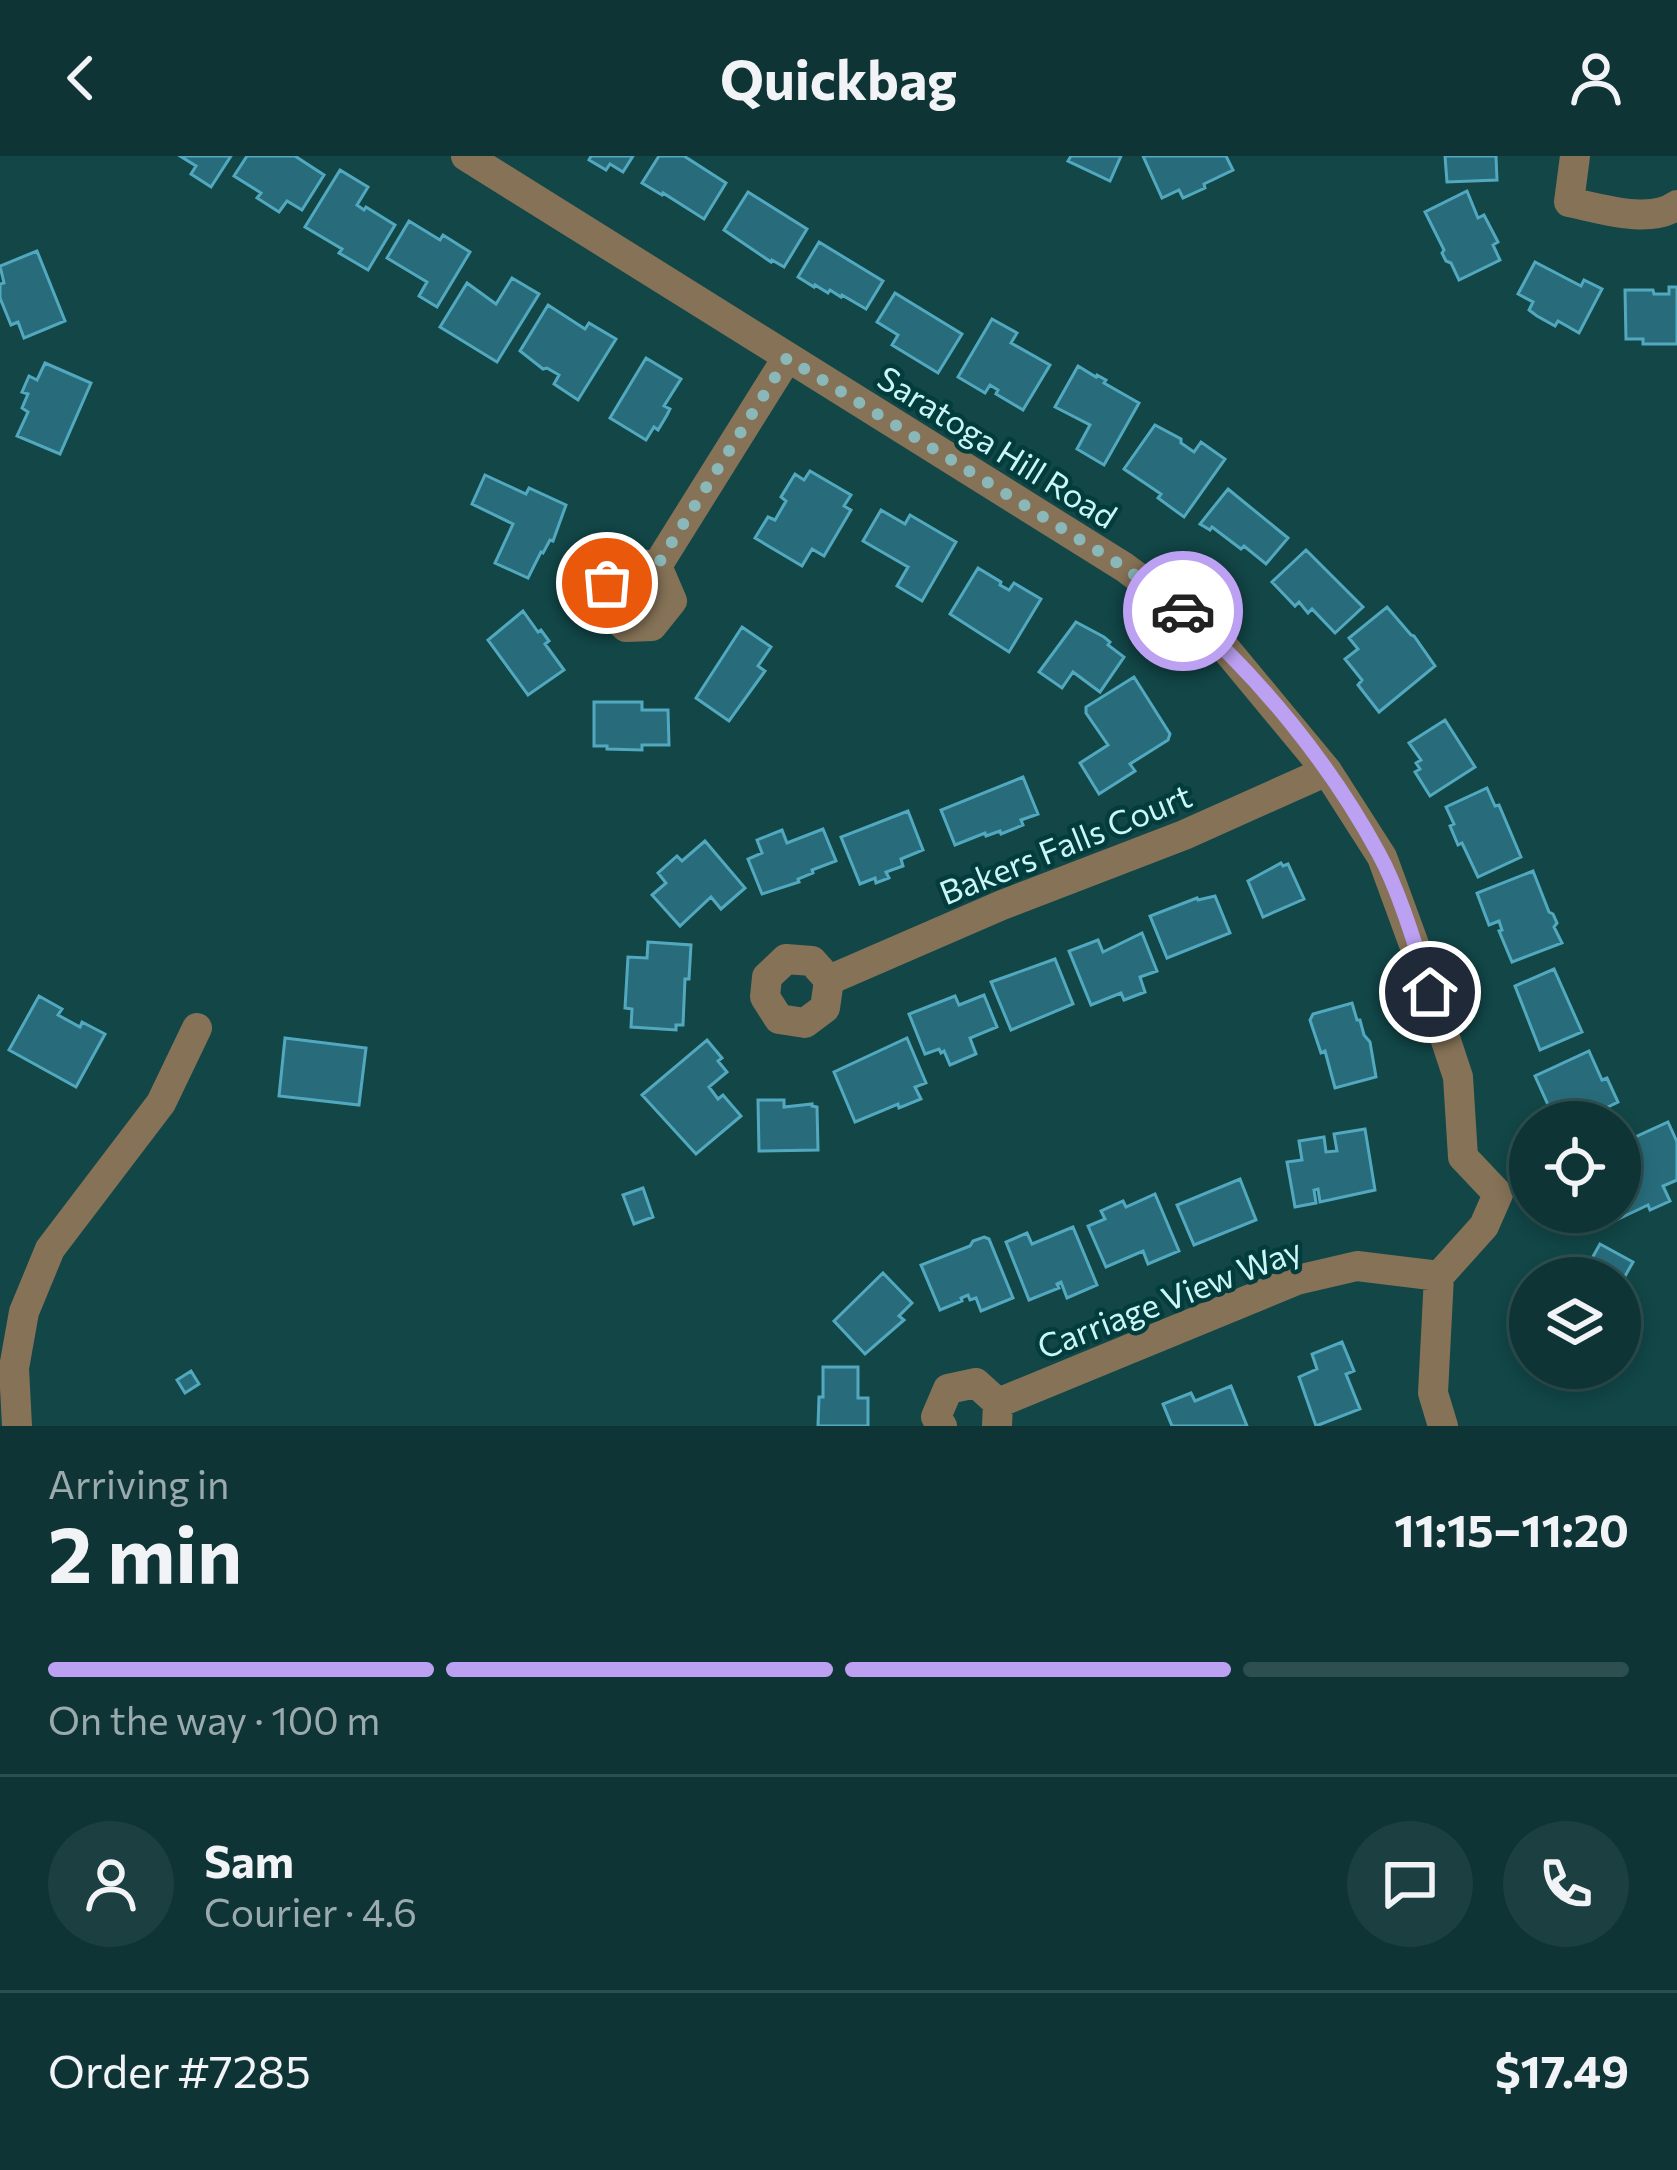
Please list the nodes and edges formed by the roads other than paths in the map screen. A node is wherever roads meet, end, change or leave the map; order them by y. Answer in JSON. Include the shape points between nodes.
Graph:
{"nodes":[{"id":1,"x":466,"y":156,"type":"edge"},
{"id":2,"x":1575,"y":156,"type":"edge"},
{"id":3,"x":1677,"y":205,"type":"edge"},
{"id":4,"x":787,"y":358,"type":"junction"},
{"id":5,"x":657,"y":566,"type":"dead end"},
{"id":6,"x":1327,"y":771,"type":"junction"},
{"id":7,"x":829,"y":980,"type":"dead end"},
{"id":8,"x":197,"y":1028,"type":"dead end"},
{"id":9,"x":1439,"y":1276,"type":"junction"},
{"id":10,"x":998,"y":1414,"type":"edge"},
{"id":11,"x":17,"y":1426,"type":"edge"},
{"id":12,"x":942,"y":1426,"type":"edge"},
{"id":13,"x":1443,"y":1426,"type":"edge"}],
"edges":[{"from":1,"to":4,"type":"street","name":"Saratoga Hill Road"},
{"from":2,"to":3,"type":"street","via":[[1569,202],[1626,215]]},
{"from":4,"to":5,"type":"street"},
{"from":4,"to":6,"type":"street","name":"Saratoga Hill Road","via":[[1181,609],[1226,648]]},
{"from":6,"to":7,"type":"street","name":"Bakers Falls Court"},
{"from":6,"to":9,"type":"street","name":"Saratoga Hill Road","via":[[1382,857],[1458,1077],[1463,1157],[1498,1194],[1484,1226]]},
{"from":8,"to":11,"type":"street","via":[[161,1102],[50,1249],[17,1349]]},
{"from":9,"to":10,"type":"street","name":"Carriage View Way","via":[[1358,1266],[1297,1280]]},
{"from":9,"to":13,"type":"street","via":[[1433,1394]]},
{"from":10,"to":12,"type":"street","name":"Carriage View Way","via":[[976,1383],[948,1389],[936,1417]]}]}
